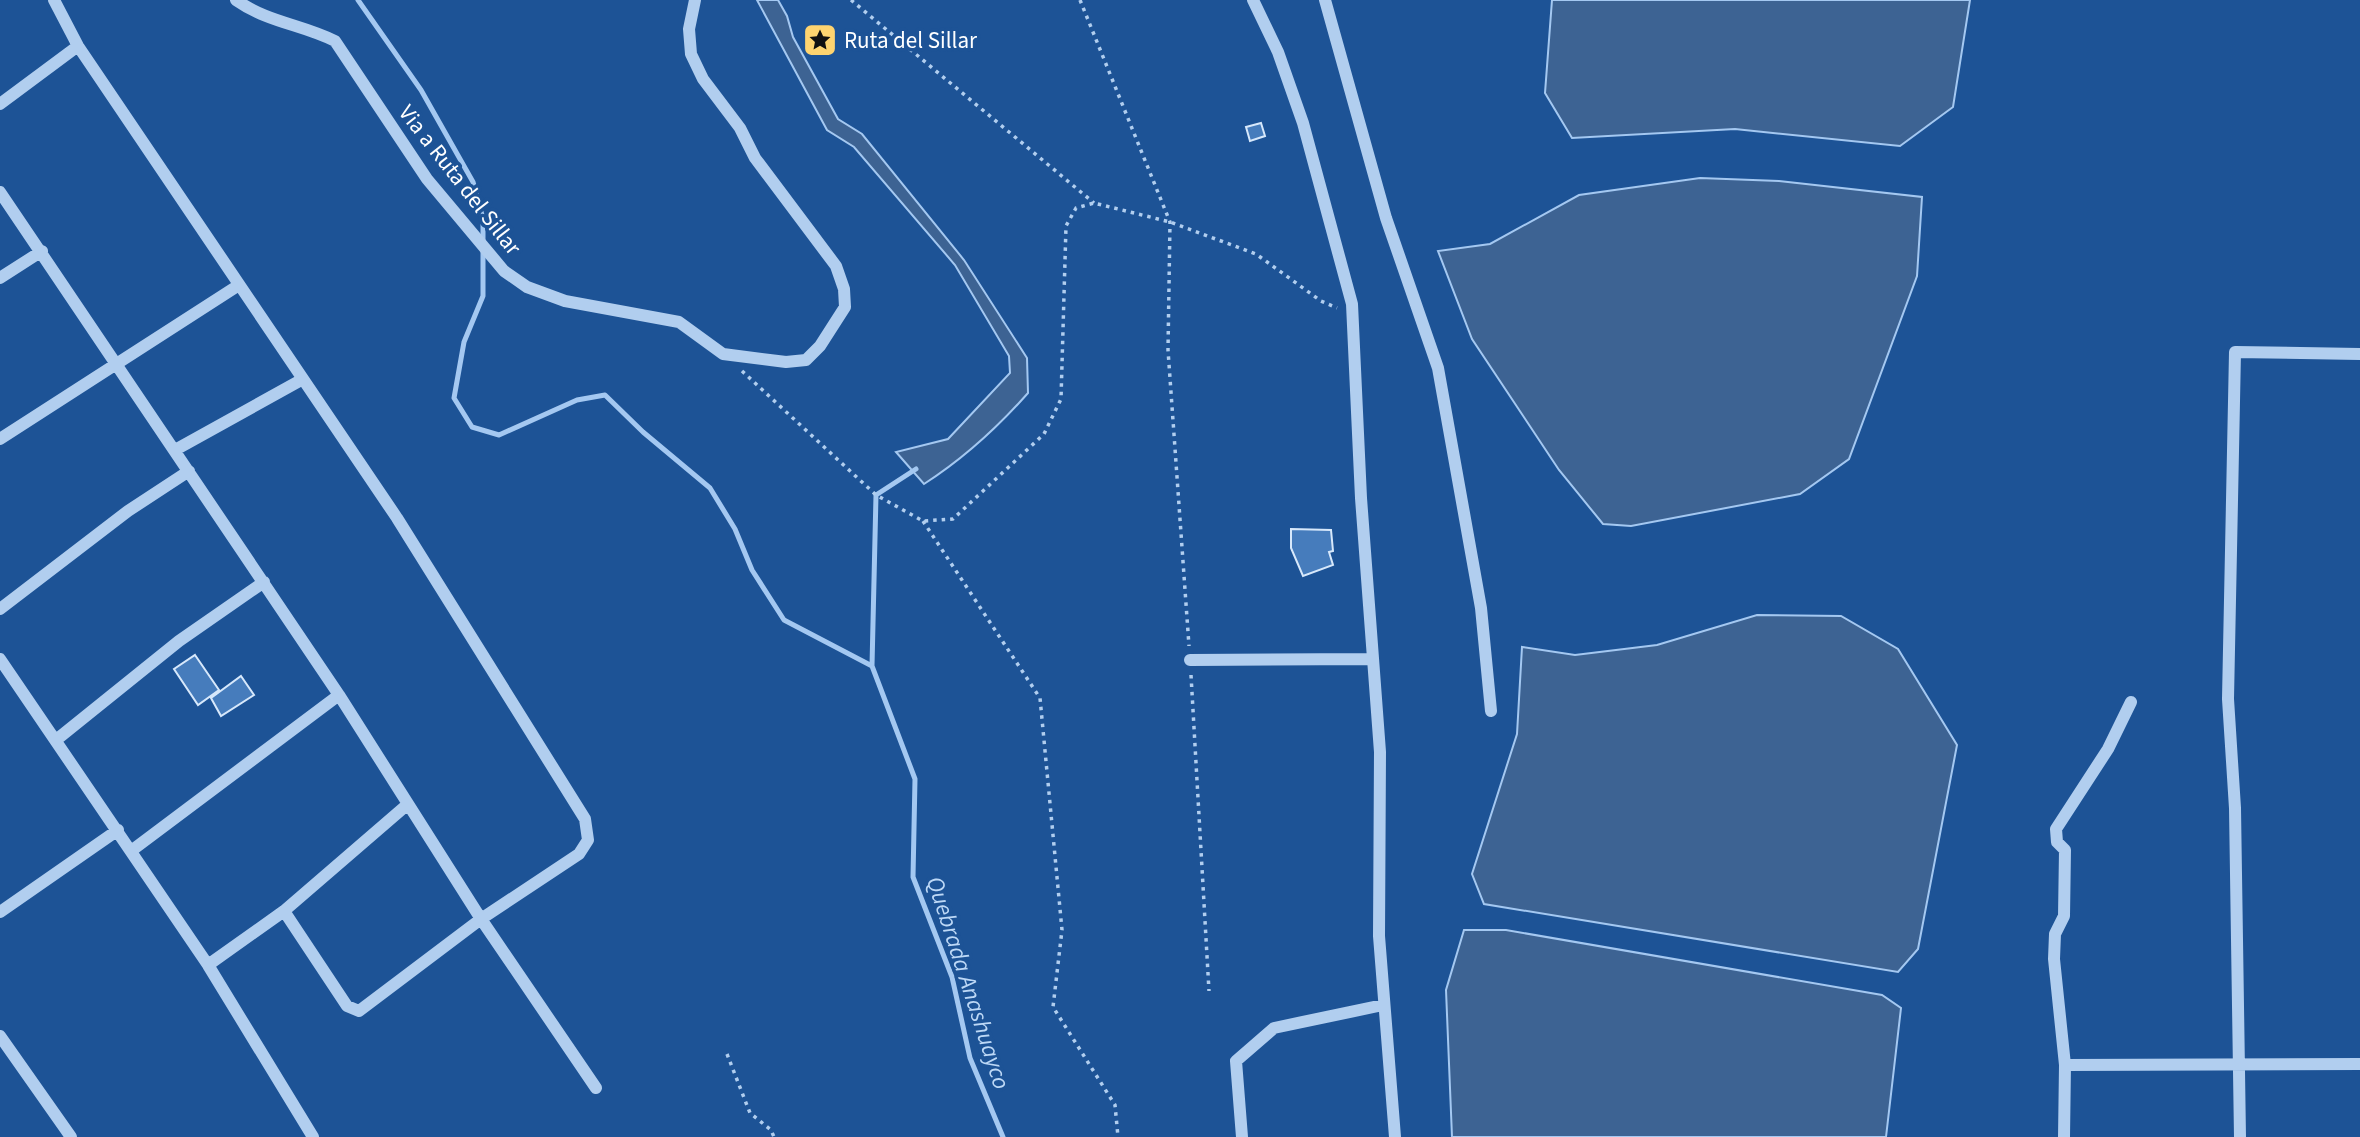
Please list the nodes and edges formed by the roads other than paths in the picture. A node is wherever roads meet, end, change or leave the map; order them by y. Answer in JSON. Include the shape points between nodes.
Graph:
{"nodes":[{"id":1,"x":54,"y":0,"type":"edge"},
{"id":2,"x":236,"y":0,"type":"edge"},
{"id":3,"x":695,"y":0,"type":"edge"},
{"id":4,"x":1253,"y":0,"type":"edge"},
{"id":5,"x":1325,"y":0,"type":"edge"},
{"id":6,"x":78,"y":46,"type":"junction"},
{"id":7,"x":0,"y":104,"type":"edge"},
{"id":8,"x":0,"y":192,"type":"edge"},
{"id":9,"x":42,"y":251,"type":"junction"},
{"id":10,"x":0,"y":278,"type":"edge"},
{"id":11,"x":239,"y":285,"type":"junction"},
{"id":12,"x":2360,"y":354,"type":"edge"},
{"id":13,"x":116,"y":363,"type":"junction"},
{"id":14,"x":303,"y":379,"type":"junction"},
{"id":15,"x":0,"y":439,"type":"edge"},
{"id":16,"x":175,"y":450,"type":"junction"},
{"id":17,"x":189,"y":471,"type":"junction"},
{"id":18,"x":264,"y":582,"type":"junction"},
{"id":19,"x":0,"y":609,"type":"edge"},
{"id":20,"x":0,"y":659,"type":"edge"},
{"id":21,"x":1372,"y":659,"type":"junction"},
{"id":22,"x":1190,"y":660,"type":"road end"},
{"id":23,"x":339,"y":695,"type":"junction"},
{"id":24,"x":2132,"y":702,"type":"dead end"},
{"id":25,"x":1491,"y":711,"type":"dead end"},
{"id":26,"x":56,"y":740,"type":"junction"},
{"id":27,"x":408,"y":804,"type":"junction"},
{"id":28,"x":118,"y":830,"type":"junction"},
{"id":29,"x":131,"y":851,"type":"junction"},
{"id":30,"x":284,"y":911,"type":"junction"},
{"id":31,"x":0,"y":912,"type":"edge"},
{"id":32,"x":481,"y":919,"type":"junction"},
{"id":33,"x":208,"y":965,"type":"junction"},
{"id":34,"x":1383,"y":1005,"type":"junction"},
{"id":35,"x":0,"y":1036,"type":"edge"},
{"id":36,"x":2240,"y":1064,"type":"junction"},
{"id":37,"x":2360,"y":1064,"type":"edge"},
{"id":38,"x":2065,"y":1065,"type":"junction"},
{"id":39,"x":596,"y":1088,"type":"dead end"},
{"id":40,"x":71,"y":1137,"type":"edge"},
{"id":41,"x":313,"y":1137,"type":"edge"},
{"id":42,"x":1242,"y":1137,"type":"edge"},
{"id":43,"x":1395,"y":1137,"type":"edge"},
{"id":44,"x":2064,"y":1137,"type":"edge"},
{"id":45,"x":2240,"y":1137,"type":"edge"}],
"edges":[{"from":1,"to":6,"type":"street"},
{"from":2,"to":3,"type":"street","name":"Via a Ruta del Sillar","via":[[257,14],[335,41],[427,179],[504,271],[527,287],[565,301],[679,322],[723,354],[806,360],[845,307],[844,289],[836,266],[702,79],[691,54],[689,29]]},
{"from":4,"to":21,"type":"street","via":[[1278,52],[1303,123],[1352,304]]},
{"from":5,"to":25,"type":"street","via":[[1386,218],[1438,368],[1481,608]]},
{"from":6,"to":7,"type":"street"},
{"from":6,"to":11,"type":"street"},
{"from":8,"to":9,"type":"street"},
{"from":9,"to":10,"type":"street"},
{"from":9,"to":13,"type":"street"},
{"from":11,"to":13,"type":"street"},
{"from":11,"to":14,"type":"street"},
{"from":12,"to":36,"type":"street","via":[[2235,352],[2228,699]]},
{"from":13,"to":15,"type":"street"},
{"from":13,"to":16,"type":"street"},
{"from":14,"to":16,"type":"street"},
{"from":14,"to":32,"type":"street","via":[[397,518],[585,819],[588,840],[579,854]]},
{"from":16,"to":17,"type":"street"},
{"from":17,"to":18,"type":"street"},
{"from":17,"to":19,"type":"street","via":[[128,511]]},
{"from":18,"to":23,"type":"street"},
{"from":18,"to":26,"type":"street","via":[[180,641]]},
{"from":20,"to":26,"type":"street"},
{"from":21,"to":22,"type":"street"},
{"from":21,"to":34,"type":"street","via":[[1380,752]]},
{"from":23,"to":27,"type":"street"},
{"from":23,"to":29,"type":"street"},
{"from":24,"to":38,"type":"street","via":[[2108,749],[2056,829],[2057,842],[2066,850],[2064,916],[2055,934],[2054,959]]},
{"from":26,"to":28,"type":"street"},
{"from":27,"to":30,"type":"street"},
{"from":27,"to":32,"type":"street"},
{"from":28,"to":29,"type":"street"},
{"from":28,"to":31,"type":"street"},
{"from":29,"to":33,"type":"street"},
{"from":30,"to":32,"type":"street","via":[[347,1006],[359,1011]]},
{"from":30,"to":33,"type":"street"},
{"from":32,"to":39,"type":"street"},
{"from":33,"to":41,"type":"street"},
{"from":34,"to":42,"type":"street","via":[[1275,1028],[1236,1061]]},
{"from":34,"to":43,"type":"street"},
{"from":35,"to":40,"type":"street"},
{"from":36,"to":37,"type":"street"},
{"from":36,"to":38,"type":"street"},
{"from":36,"to":45,"type":"street"},
{"from":38,"to":44,"type":"street"}]}
